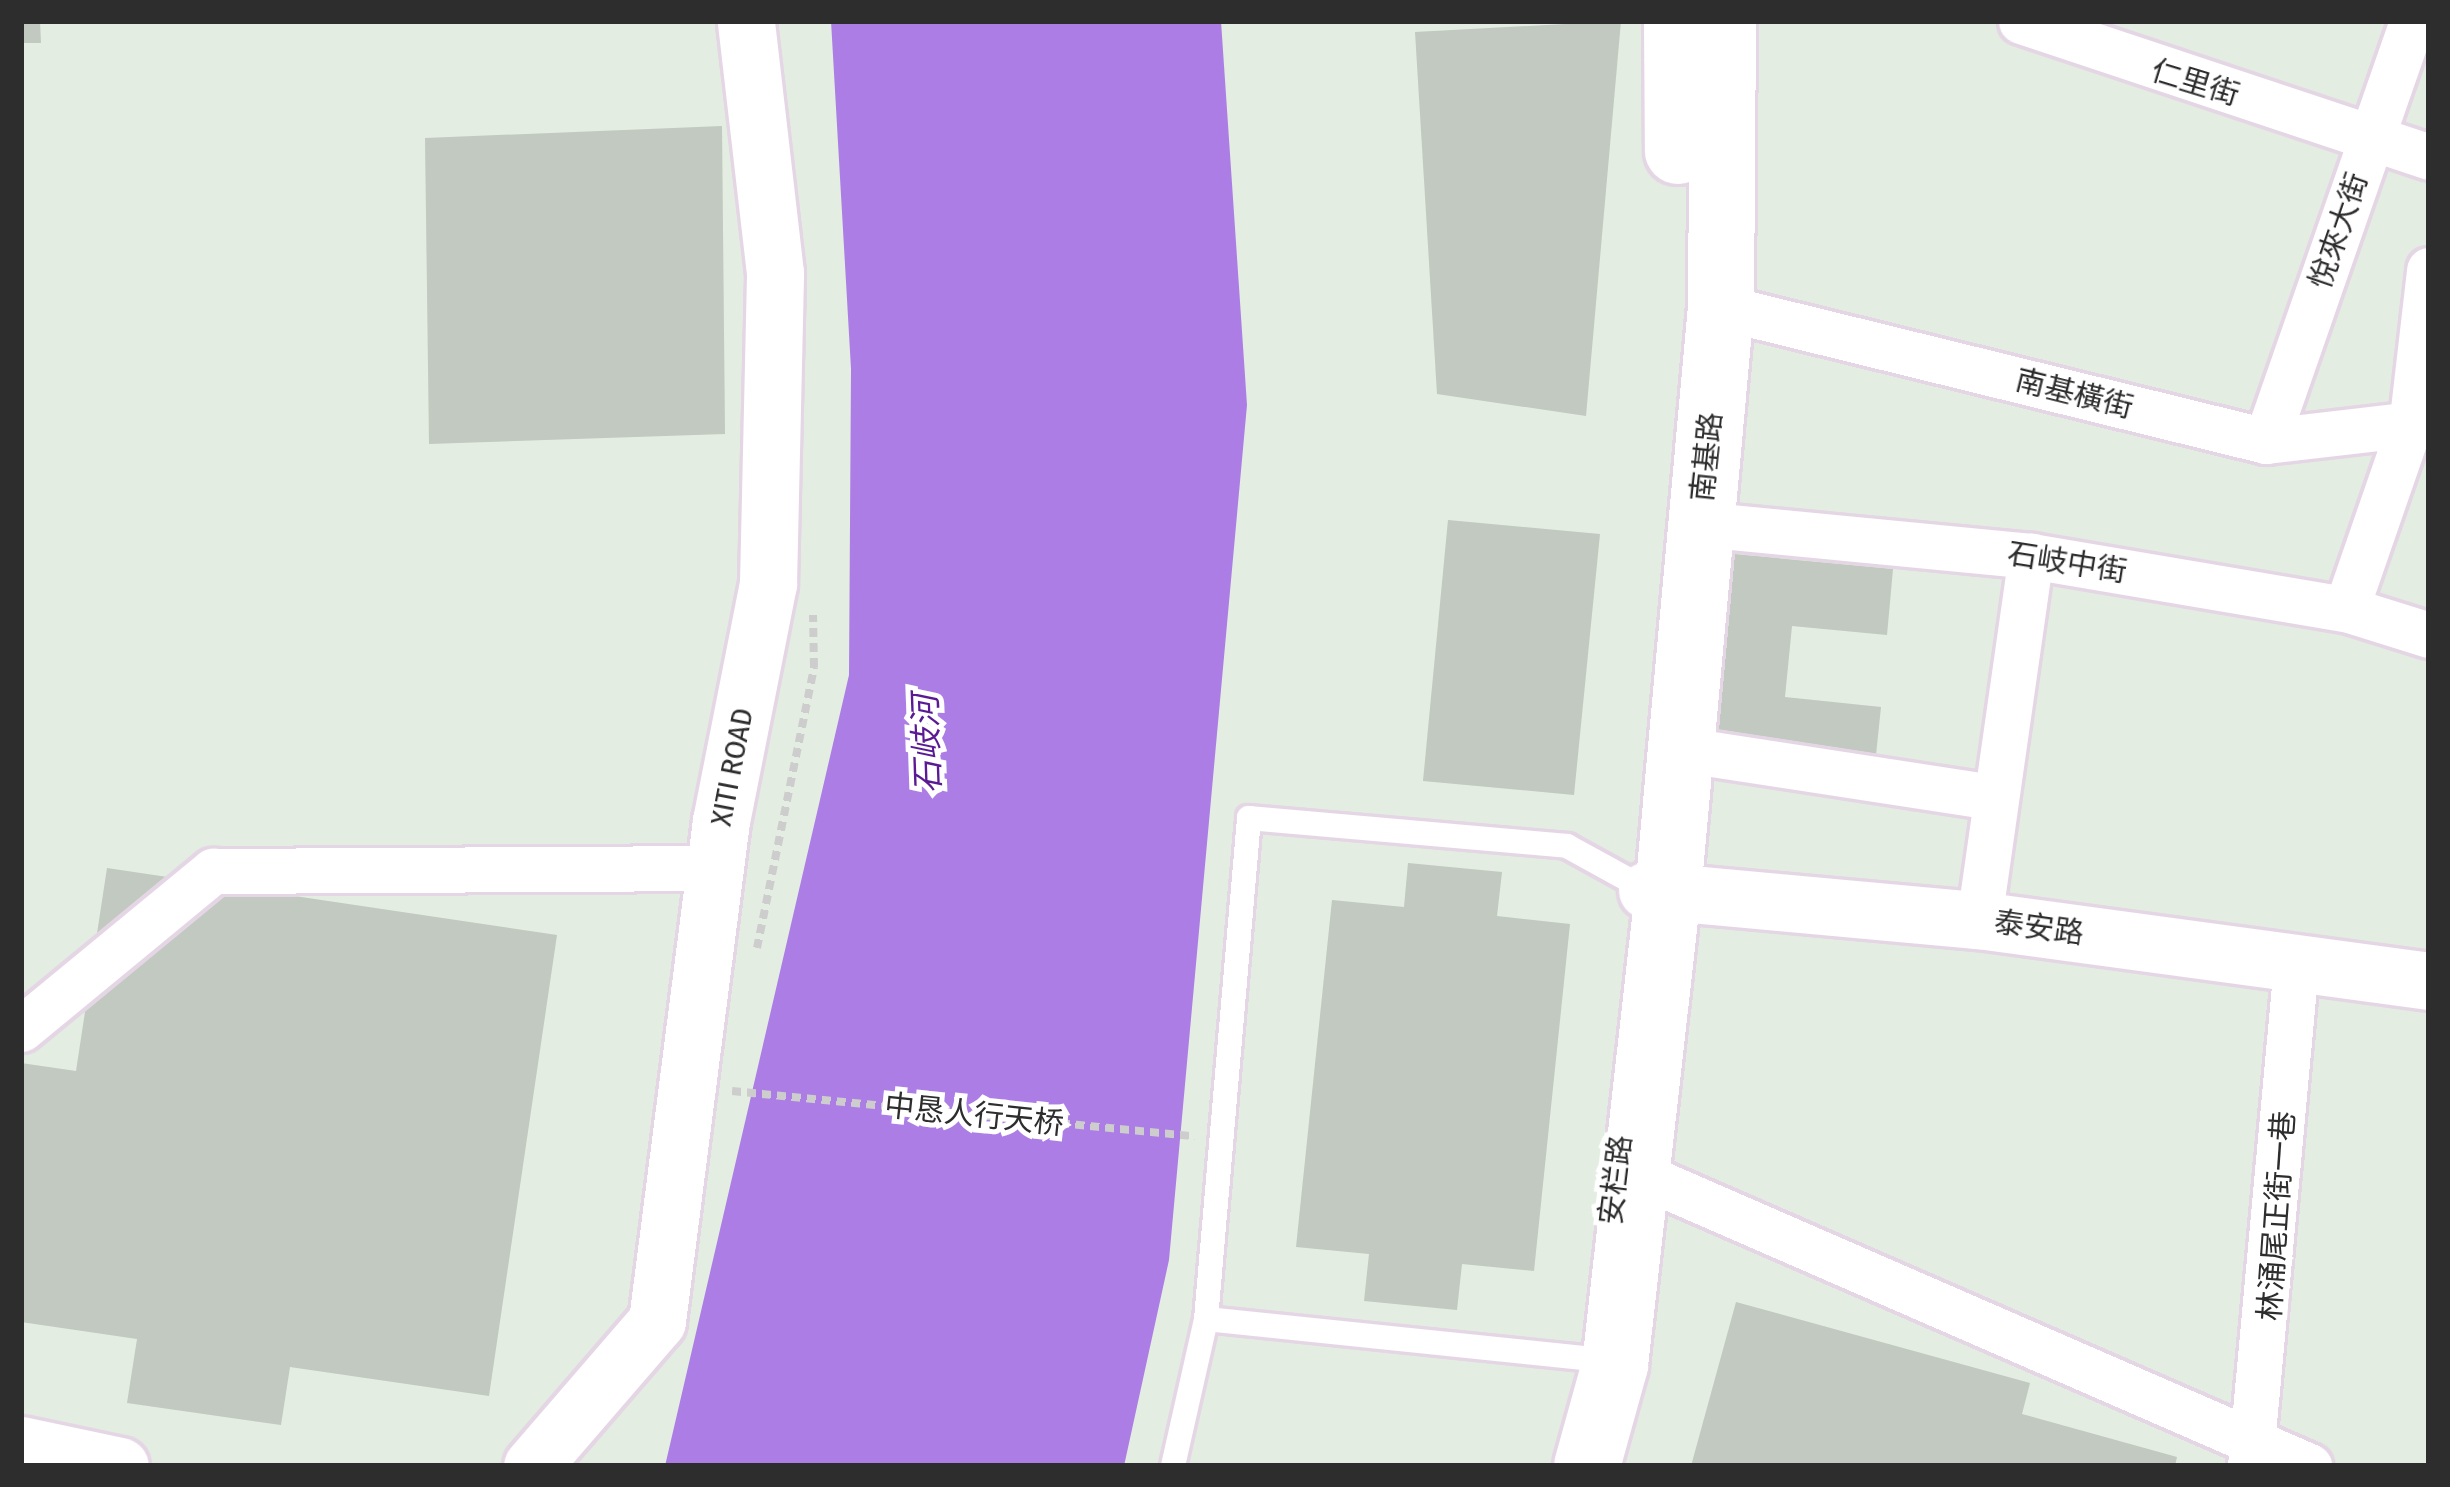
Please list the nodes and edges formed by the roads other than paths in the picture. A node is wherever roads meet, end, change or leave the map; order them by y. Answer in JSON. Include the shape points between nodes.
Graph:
{"nodes":[{"id":1,"x":746,"y":21,"type":"edge"},
{"id":2,"x":1677,"y":21,"type":"edge"},
{"id":3,"x":1724,"y":21,"type":"edge"},
{"id":4,"x":2021,"y":21,"type":"edge"},
{"id":5,"x":2412,"y":21,"type":"edge"},
{"id":6,"x":2371,"y":139,"type":"junction"},
{"id":7,"x":2429,"y":157,"type":"edge"},
{"id":8,"x":2429,"y":270,"type":"edge"},
{"id":9,"x":1721,"y":307,"type":"junction"},
{"id":10,"x":2421,"y":420,"type":"edge"},
{"id":11,"x":2266,"y":441,"type":"junction"},
{"id":12,"x":1700,"y":524,"type":"junction"},
{"id":13,"x":2031,"y":556,"type":"junction"},
{"id":14,"x":2346,"y":609,"type":"junction"},
{"id":15,"x":2429,"y":635,"type":"edge"},
{"id":16,"x":1679,"y":748,"type":"junction"},
{"id":17,"x":1991,"y":797,"type":"junction"},
{"id":18,"x":715,"y":868,"type":"junction"},
{"id":19,"x":1657,"y":891,"type":"junction"},
{"id":20,"x":1979,"y":920,"type":"junction"},
{"id":21,"x":2296,"y":964,"type":"junction"},
{"id":22,"x":2429,"y":982,"type":"edge"},
{"id":23,"x":21,"y":1029,"type":"edge"},
{"id":24,"x":1641,"y":1175,"type":"junction"},
{"id":25,"x":1206,"y":1318,"type":"junction"},
{"id":26,"x":1591,"y":1359,"type":"junction"},
{"id":27,"x":21,"y":1445,"type":"edge"},
{"id":28,"x":2254,"y":1457,"type":"edge"},
{"id":29,"x":120,"y":1466,"type":"edge"},
{"id":30,"x":532,"y":1466,"type":"edge"},
{"id":31,"x":1173,"y":1466,"type":"edge"},
{"id":32,"x":1562,"y":1466,"type":"edge"},
{"id":33,"x":1587,"y":1466,"type":"edge"},
{"id":34,"x":2309,"y":1466,"type":"edge"}],
"edges":[{"from":1,"to":18,"type":"street","name":"XITI ROAD","via":[[775,273],[768,584]]},
{"from":2,"to":19,"type":"main road","name":"南基路","via":[[1675,522]]},
{"from":3,"to":9,"type":"main road","name":"南基路"},
{"from":4,"to":6,"type":"street","name":"仁里街"},
{"from":5,"to":6,"type":"street","name":"悅來大街"},
{"from":6,"to":7,"type":"street","name":"仁里街"},
{"from":6,"to":11,"type":"street","name":"悅來大街"},
{"from":8,"to":10,"type":"street"},
{"from":9,"to":11,"type":"street","name":"南基橫街"},
{"from":9,"to":12,"type":"main road","name":"南基路"},
{"from":10,"to":11,"type":"street","name":"南基橫街"},
{"from":10,"to":14,"type":"street"},
{"from":12,"to":13,"type":"street","name":"石岐中街"},
{"from":12,"to":16,"type":"main road","name":"南基路"},
{"from":13,"to":14,"type":"street","name":"石岐中街"},
{"from":13,"to":17,"type":"street"},
{"from":14,"to":15,"type":"street","name":"石岐中街"},
{"from":16,"to":17,"type":"street"},
{"from":16,"to":19,"type":"main road","name":"南基路"},
{"from":17,"to":20,"type":"street"},
{"from":18,"to":23,"type":"street","via":[[213,871]]},
{"from":18,"to":30,"type":"street","name":"XITI ROAD","via":[[657,1321]]},
{"from":19,"to":20,"type":"street","name":"泰安路"},
{"from":19,"to":24,"type":"main road","name":"安栏路"},
{"from":19,"to":25,"type":"lane","via":[[1567,846],[1249,818]]},
{"from":19,"to":26,"type":"main road","name":"安栏路"},
{"from":20,"to":21,"type":"street","name":"泰安路"},
{"from":21,"to":22,"type":"street","name":"泰安路"},
{"from":21,"to":28,"type":"street","name":"林涌尾正街一巷"},
{"from":24,"to":28,"type":"street"},
{"from":24,"to":33,"type":"main road","name":"安栏路","via":[[1615,1365]]},
{"from":25,"to":26,"type":"lane"},
{"from":25,"to":31,"type":"lane"},
{"from":26,"to":32,"type":"main road","name":"安栏路"},
{"from":27,"to":29,"type":"street"},
{"from":28,"to":34,"type":"street"}]}
